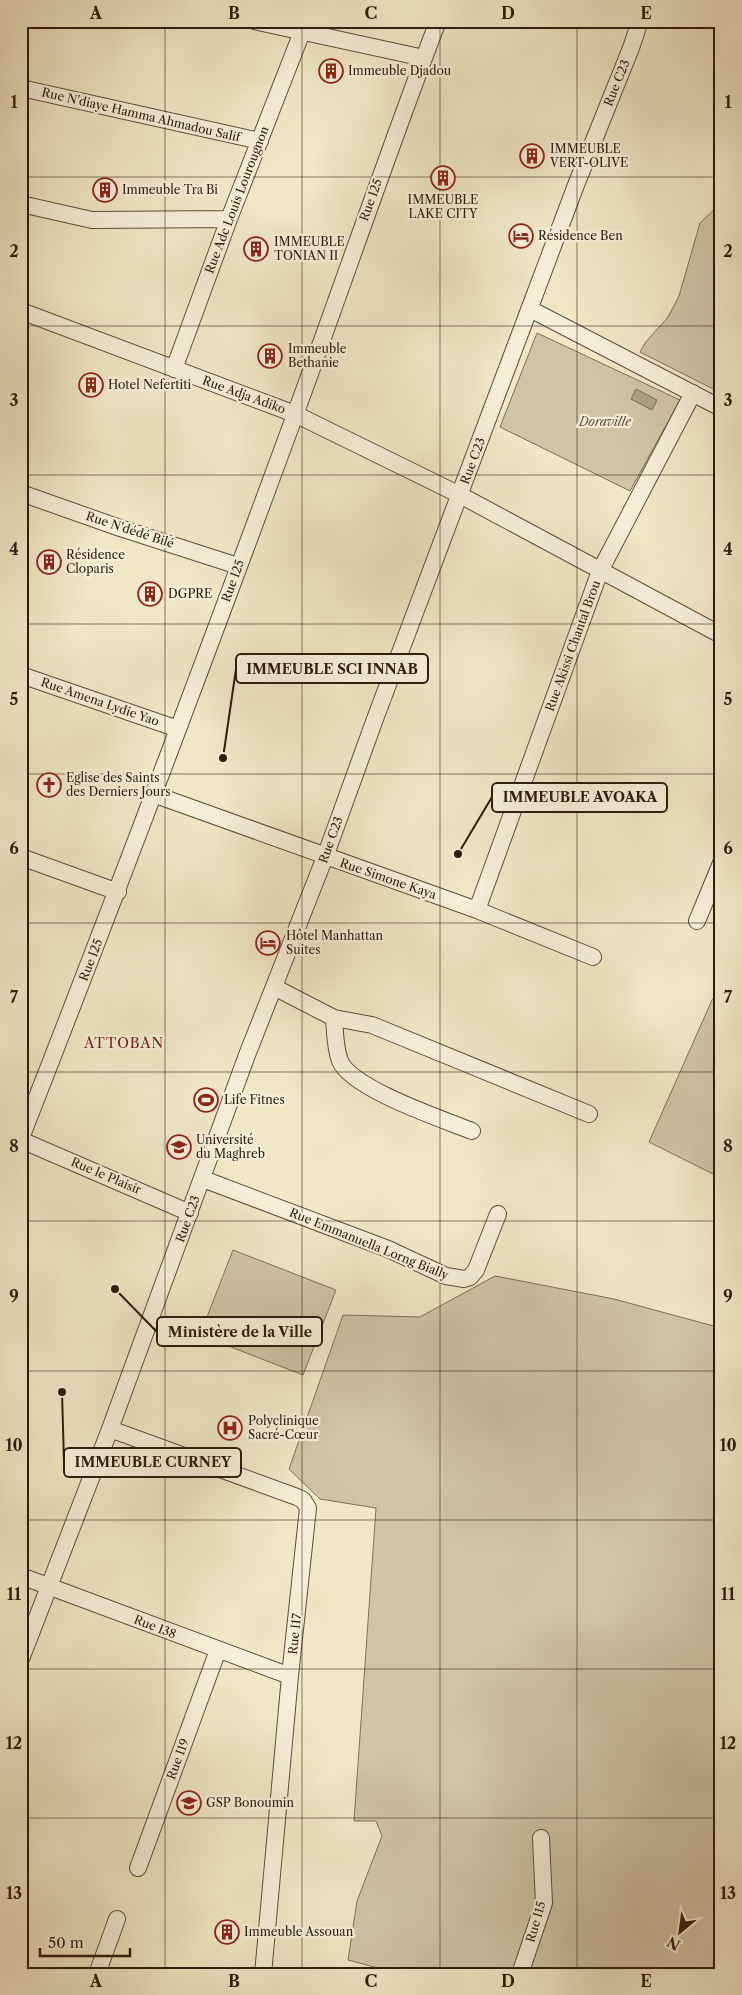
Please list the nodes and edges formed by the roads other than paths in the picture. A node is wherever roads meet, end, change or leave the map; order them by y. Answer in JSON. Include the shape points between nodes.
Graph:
{"nodes":[{"id":1,"x":254,"y":21,"type":"edge"},
{"id":2,"x":438,"y":21,"type":"edge"},
{"id":3,"x":640,"y":21,"type":"edge"},
{"id":4,"x":302,"y":32,"type":"junction"},
{"id":5,"x":424,"y":58,"type":"junction"},
{"id":6,"x":21,"y":88,"type":"edge"},
{"id":7,"x":260,"y":141,"type":"junction"},
{"id":8,"x":21,"y":204,"type":"edge"},
{"id":9,"x":229,"y":219,"type":"junction"},
{"id":10,"x":530,"y":309,"type":"junction"},
{"id":11,"x":21,"y":311,"type":"edge"},
{"id":12,"x":174,"y":369,"type":"junction"},
{"id":13,"x":693,"y":393,"type":"junction"},
{"id":14,"x":721,"y":408,"type":"edge"},
{"id":15,"x":295,"y":414,"type":"junction"},
{"id":16,"x":21,"y":493,"type":"edge"},
{"id":17,"x":460,"y":495,"type":"junction"},
{"id":18,"x":238,"y":566,"type":"junction"},
{"id":19,"x":600,"y":571,"type":"junction"},
{"id":20,"x":721,"y":635,"type":"edge"},
{"id":21,"x":21,"y":675,"type":"edge"},
{"id":22,"x":178,"y":729,"type":"junction"},
{"id":23,"x":153,"y":794,"type":"junction"},
{"id":24,"x":21,"y":856,"type":"edge"},
{"id":25,"x":325,"y":857,"type":"junction"},
{"id":26,"x":721,"y":863,"type":"edge"},
{"id":27,"x":118,"y":892,"type":"junction"},
{"id":28,"x":477,"y":910,"type":"junction"},
{"id":29,"x":697,"y":921,"type":"dead end"},
{"id":30,"x":593,"y":957,"type":"dead end"},
{"id":31,"x":274,"y":987,"type":"junction"},
{"id":32,"x":334,"y":1018,"type":"junction"},
{"id":33,"x":589,"y":1114,"type":"dead end"},
{"id":34,"x":472,"y":1131,"type":"dead end"},
{"id":35,"x":21,"y":1139,"type":"edge"},
{"id":36,"x":203,"y":1179,"type":"junction"},
{"id":37,"x":190,"y":1213,"type":"junction"},
{"id":38,"x":498,"y":1214,"type":"dead end"},
{"id":39,"x":110,"y":1430,"type":"junction"},
{"id":40,"x":21,"y":1576,"type":"edge"},
{"id":41,"x":49,"y":1586,"type":"junction"},
{"id":42,"x":218,"y":1650,"type":"junction"},
{"id":43,"x":21,"y":1659,"type":"edge"},
{"id":44,"x":290,"y":1676,"type":"junction"},
{"id":45,"x":541,"y":1838,"type":"dead end"},
{"id":46,"x":138,"y":1868,"type":"dead end"},
{"id":47,"x":117,"y":1919,"type":"dead end"},
{"id":48,"x":97,"y":1974,"type":"edge"},
{"id":49,"x":264,"y":1974,"type":"edge"},
{"id":50,"x":520,"y":1974,"type":"edge"}],
"edges":[{"from":1,"to":4,"type":"street"},
{"from":2,"to":5,"type":"street","name":"Rue I25"},
{"from":3,"to":10,"type":"street","name":"Rue C23"},
{"from":4,"to":5,"type":"street"},
{"from":4,"to":7,"type":"street","name":"Rue Adc Louis Lourougnon"},
{"from":5,"to":15,"type":"street","name":"Rue I25"},
{"from":6,"to":7,"type":"street","name":"Rue N'diaye Hamma Ahmadou Salif"},
{"from":7,"to":9,"type":"street","name":"Rue Adc Louis Lourougnon"},
{"from":8,"to":9,"type":"street","via":[[92,220]]},
{"from":9,"to":12,"type":"street","name":"Rue Adc Louis Lourougnon"},
{"from":10,"to":13,"type":"street"},
{"from":10,"to":17,"type":"street","name":"Rue C23"},
{"from":11,"to":12,"type":"street","name":"Rue Adja Adiko"},
{"from":12,"to":15,"type":"street","name":"Rue Adja Adiko"},
{"from":13,"to":14,"type":"street"},
{"from":13,"to":19,"type":"street","name":"Rue Akissi Chantal Brou"},
{"from":15,"to":17,"type":"street","name":"Rue Adja Adiko"},
{"from":15,"to":18,"type":"street","name":"Rue I25"},
{"from":16,"to":18,"type":"street","name":"Rue N'dédé Bilé"},
{"from":17,"to":19,"type":"street","name":"Rue Adja Adiko"},
{"from":17,"to":25,"type":"street","name":"Rue C23"},
{"from":18,"to":22,"type":"street","name":"Rue I25"},
{"from":19,"to":20,"type":"street","name":"Rue Adja Adiko"},
{"from":19,"to":28,"type":"street","name":"Rue Akissi Chantal Brou"},
{"from":21,"to":22,"type":"street","name":"Rue Amena Lydie Yao"},
{"from":22,"to":23,"type":"street","name":"Rue I25"},
{"from":23,"to":25,"type":"street","name":"Rue Simone Kaya"},
{"from":23,"to":27,"type":"street","name":"Rue I25"},
{"from":24,"to":27,"type":"street"},
{"from":25,"to":28,"type":"street","name":"Rue Simone Kaya"},
{"from":25,"to":31,"type":"street","name":"Rue C23"},
{"from":26,"to":29,"type":"street"},
{"from":27,"to":35,"type":"street","name":"Rue I25"},
{"from":28,"to":30,"type":"street","name":"Rue Simone Kaya"},
{"from":31,"to":32,"type":"street"},
{"from":31,"to":36,"type":"street","name":"Rue C23"},
{"from":32,"to":33,"type":"street","via":[[372,1025]]},
{"from":32,"to":34,"type":"street","via":[[337,1051],[349,1074],[393,1100]]},
{"from":35,"to":37,"type":"street","name":"Rue le Plaisir"},
{"from":36,"to":37,"type":"street","name":"Rue C23"},
{"from":36,"to":38,"type":"street","name":"Rue Emmanuella Lorng Bially","via":[[388,1249],[457,1279],[470,1277],[476,1270]]},
{"from":37,"to":39,"type":"street","name":"Rue C23"},
{"from":39,"to":41,"type":"street","name":"Rue C23"},
{"from":39,"to":44,"type":"street","name":"Rue I17","via":[[306,1503],[308,1515]]},
{"from":40,"to":41,"type":"street","name":"Rue I38"},
{"from":41,"to":42,"type":"street","name":"Rue I38"},
{"from":41,"to":43,"type":"street","name":"Rue C23"},
{"from":42,"to":44,"type":"street","name":"Rue I38"},
{"from":42,"to":46,"type":"street","name":"Rue I19"},
{"from":44,"to":49,"type":"street","name":"Rue I17"},
{"from":45,"to":50,"type":"street","name":"Rue I15","via":[[544,1902]]},
{"from":47,"to":48,"type":"street"}]}
